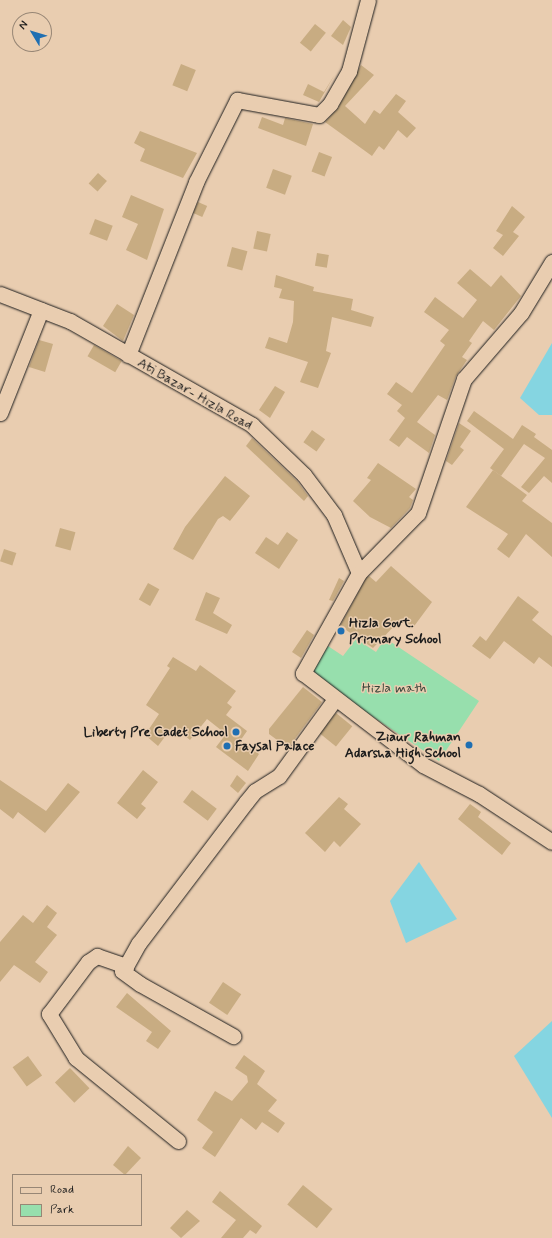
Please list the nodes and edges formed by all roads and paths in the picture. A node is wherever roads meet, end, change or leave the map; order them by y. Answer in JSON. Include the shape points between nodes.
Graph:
{"nodes":[{"id":1,"x":368,"y":0,"type":"edge"},
{"id":2,"x":552,"y":262,"type":"edge"},
{"id":3,"x":0,"y":294,"type":"edge"},
{"id":4,"x":41,"y":310,"type":"junction"},
{"id":5,"x":128,"y":355,"type":"junction"},
{"id":6,"x":0,"y":413,"type":"edge"},
{"id":7,"x":359,"y":573,"type":"junction"},
{"id":8,"x":335,"y":699,"type":"junction"},
{"id":9,"x":552,"y":842,"type":"edge"},
{"id":10,"x":126,"y":966,"type":"junction"},
{"id":11,"x":233,"y":1036,"type":"dead end"},
{"id":12,"x":178,"y":1141,"type":"dead end"}],
"edges":[{"from":1,"to":5,"type":"street","via":[[349,71],[330,104],[319,115],[237,100],[196,182]]},
{"from":2,"to":7,"type":"street","via":[[520,313],[464,378],[418,513]]},
{"from":3,"to":4,"type":"street","name":"Ati Bazar- Hizla Road"},
{"from":4,"to":5,"type":"street","name":"Ati Bazar- Hizla Road","via":[[70,321]]},
{"from":4,"to":6,"type":"street"},
{"from":5,"to":7,"type":"street","name":"Ati Bazar- Hizla Road","via":[[252,426],[304,475],[334,516]]},
{"from":7,"to":8,"type":"street","via":[[303,673]]},
{"from":8,"to":9,"type":"street","via":[[423,765],[479,794]]},
{"from":8,"to":10,"type":"street","via":[[279,776],[255,791],[246,802],[139,943]]},
{"from":10,"to":11,"type":"street","via":[[122,971],[140,984]]},
{"from":10,"to":12,"type":"street","via":[[97,956],[88,962],[49,1014],[76,1058]]}]}
